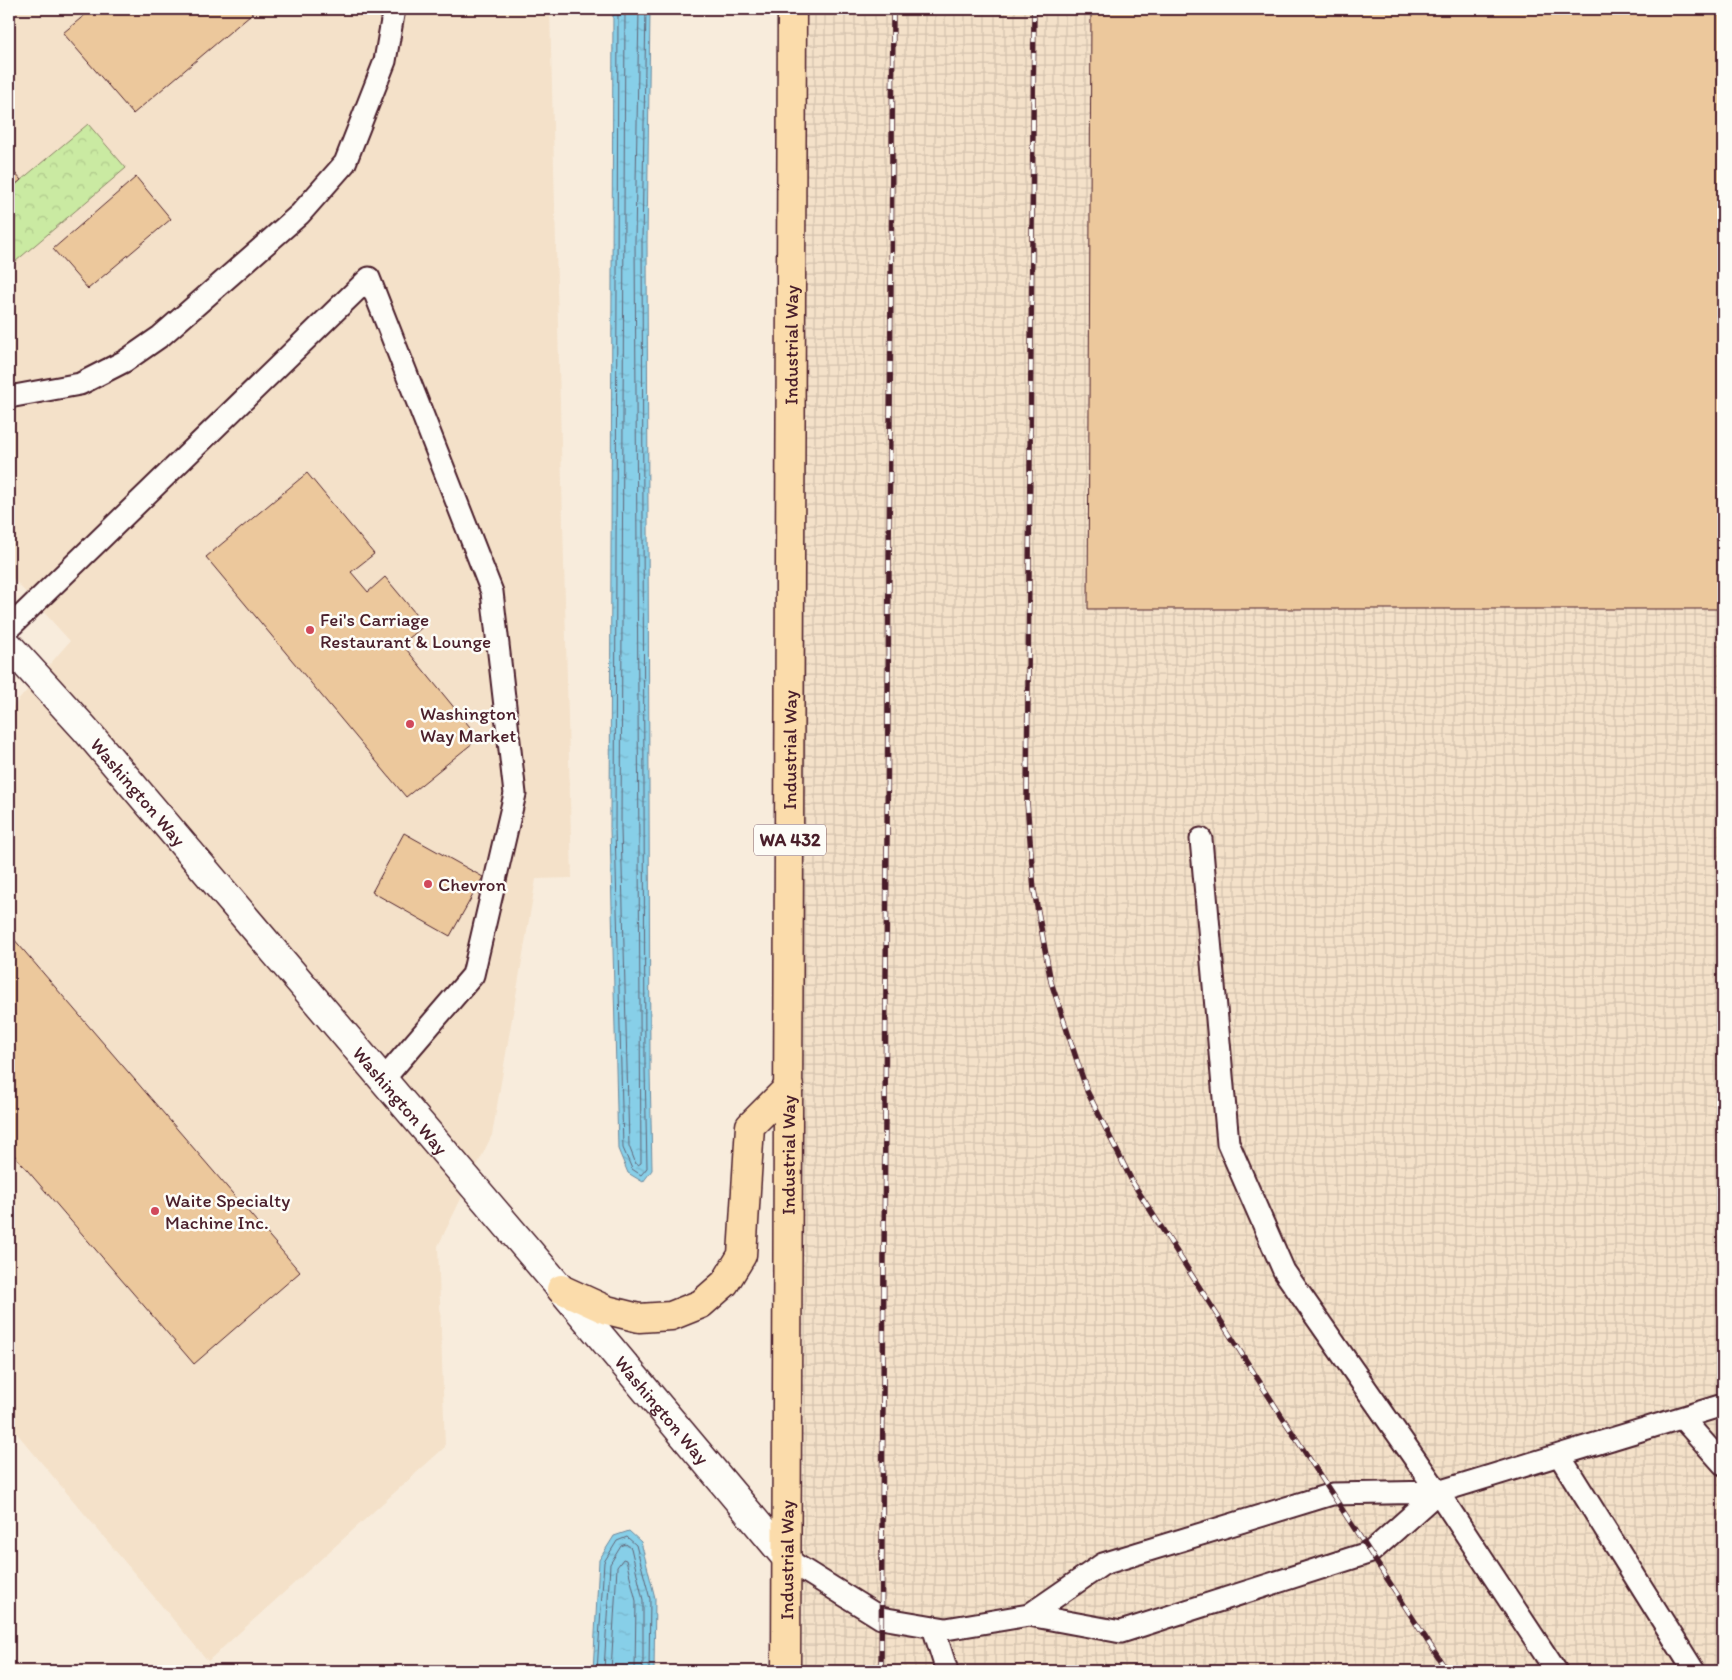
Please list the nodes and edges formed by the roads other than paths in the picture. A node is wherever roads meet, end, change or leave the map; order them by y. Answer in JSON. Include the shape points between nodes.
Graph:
{"nodes":[{"id":1,"x":394,"y":9,"type":"edge"},
{"id":2,"x":792,"y":9,"type":"edge"},
{"id":3,"x":9,"y":397,"type":"edge"},
{"id":4,"x":9,"y":628,"type":"edge"},
{"id":5,"x":9,"y":646,"type":"edge"},
{"id":6,"x":1201,"y":839,"type":"dead end"},
{"id":7,"x":384,"y":1080,"type":"junction"},
{"id":8,"x":789,"y":1087,"type":"junction"},
{"id":9,"x":561,"y":1289,"type":"junction"},
{"id":10,"x":1723,"y":1405,"type":"edge"},
{"id":11,"x":1682,"y":1418,"type":"junction"},
{"id":12,"x":1559,"y":1455,"type":"junction"},
{"id":13,"x":1723,"y":1464,"type":"edge"},
{"id":14,"x":1438,"y":1492,"type":"junction"},
{"id":15,"x":788,"y":1560,"type":"junction"},
{"id":16,"x":1030,"y":1615,"type":"junction"},
{"id":17,"x":933,"y":1627,"type":"junction"},
{"id":18,"x":786,"y":1671,"type":"edge"},
{"id":19,"x":947,"y":1671,"type":"edge"},
{"id":20,"x":1556,"y":1671,"type":"edge"},
{"id":21,"x":1694,"y":1671,"type":"edge"}],
"edges":[{"from":1,"to":3,"type":"lane","via":[[385,61],[345,163],[300,214],[161,336],[125,361],[80,384]]},
{"from":2,"to":8,"type":"main road","name":"Industrial Way","number":"WA 432"},
{"from":4,"to":7,"type":"lane","via":[[369,278],[492,592],[516,794],[473,976]]},
{"from":5,"to":7,"type":"main road","name":"Washington Way","via":[[85,729]]},
{"from":6,"to":14,"type":"lane","via":[[1228,1143],[1284,1271]]},
{"from":7,"to":9,"type":"main road","name":"Washington Way"},
{"from":8,"to":9,"type":"main road","via":[[750,1126],[742,1255],[725,1283],[701,1304],[670,1316],[639,1318],[607,1310]]},
{"from":8,"to":15,"type":"main road","name":"Industrial Way","number":"WA 432"},
{"from":9,"to":15,"type":"main road","name":"Washington Way"},
{"from":10,"to":11,"type":"lane"},
{"from":11,"to":12,"type":"lane"},
{"from":11,"to":13,"type":"lane"},
{"from":12,"to":14,"type":"lane"},
{"from":12,"to":21,"type":"lane"},
{"from":14,"to":16,"type":"lane","via":[[1332,1494],[1103,1564]]},
{"from":14,"to":16,"type":"lane","via":[[1370,1552],[1121,1632]]},
{"from":14,"to":20,"type":"lane"},
{"from":15,"to":17,"type":"lane","via":[[881,1618]]},
{"from":15,"to":18,"type":"main road","name":"Industrial Way","number":"WA 432"},
{"from":16,"to":17,"type":"lane","via":[[946,1629]]},
{"from":17,"to":19,"type":"lane"}]}
